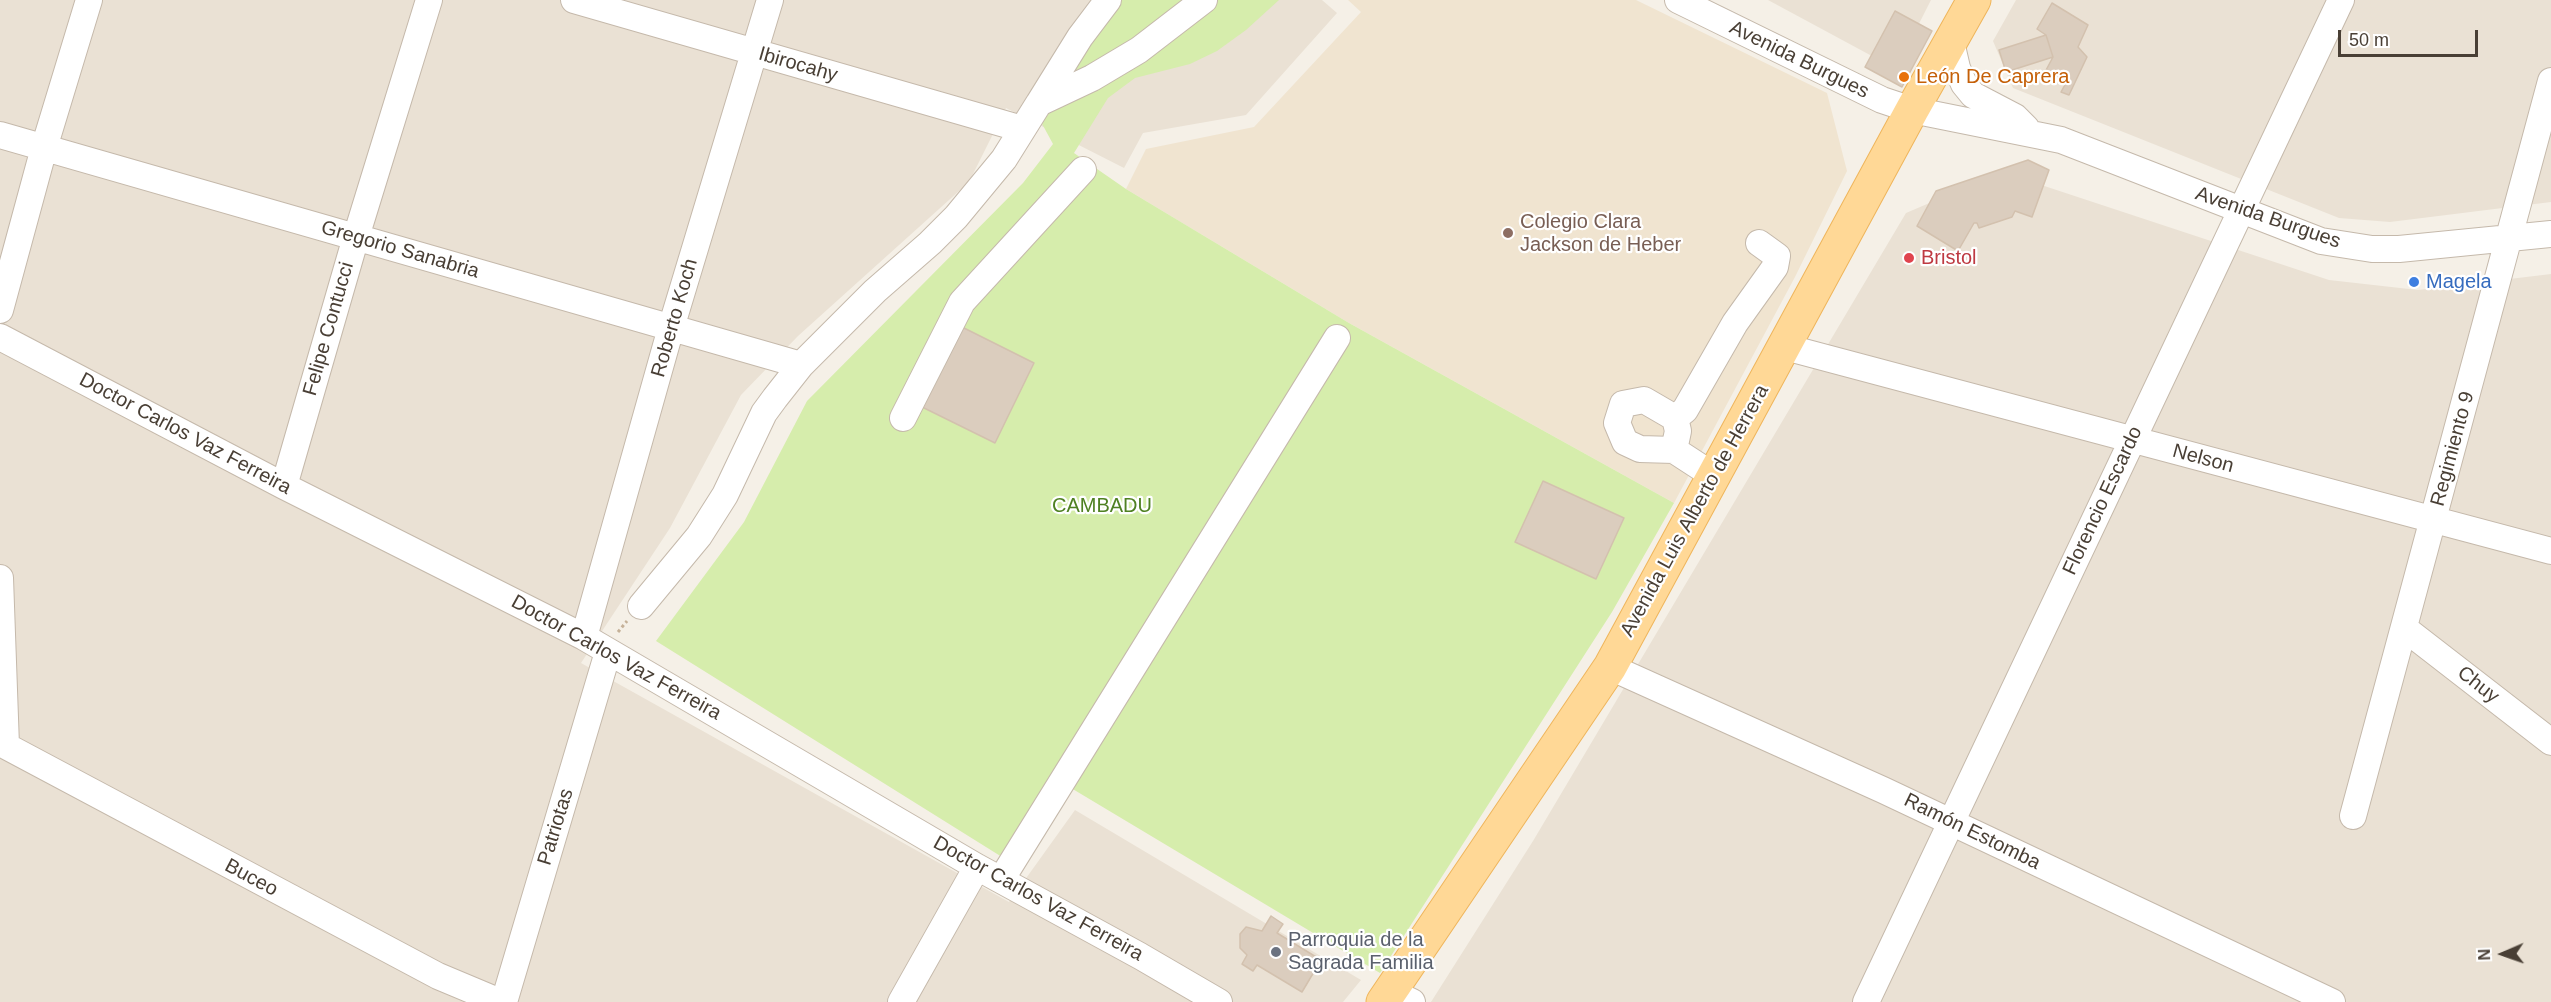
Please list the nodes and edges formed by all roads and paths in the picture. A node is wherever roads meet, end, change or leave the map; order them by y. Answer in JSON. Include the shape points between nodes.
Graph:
{"nodes":[{"id":1,"x":89,"y":0,"type":"edge"},
{"id":2,"x":429,"y":0,"type":"edge"},
{"id":3,"x":574,"y":0,"type":"edge"},
{"id":4,"x":770,"y":0,"type":"edge"},
{"id":5,"x":1108,"y":0,"type":"edge"},
{"id":6,"x":1204,"y":0,"type":"edge"},
{"id":7,"x":1678,"y":0,"type":"edge"},
{"id":8,"x":1974,"y":0,"type":"edge"},
{"id":9,"x":2341,"y":0,"type":"edge"},
{"id":10,"x":1951,"y":42,"type":"junction"},
{"id":11,"x":754,"y":53,"type":"junction"},
{"id":12,"x":2551,"y":81,"type":"edge"},
{"id":13,"x":1039,"y":103,"type":"junction"},
{"id":14,"x":1912,"y":110,"type":"junction"},
{"id":15,"x":1022,"y":129,"type":"junction"},
{"id":16,"x":2030,"y":132,"type":"junction"},
{"id":17,"x":0,"y":135,"type":"edge"},
{"id":18,"x":44,"y":148,"type":"junction"},
{"id":19,"x":1083,"y":170,"type":"dead end"},
{"id":20,"x":2240,"y":211,"type":"junction"},
{"id":21,"x":2551,"y":234,"type":"edge"},
{"id":22,"x":356,"y":237,"type":"junction"},
{"id":23,"x":2510,"y":238,"type":"junction"},
{"id":24,"x":1760,"y":243,"type":"dead end"},
{"id":25,"x":0,"y":310,"type":"edge"},
{"id":26,"x":671,"y":328,"type":"junction"},
{"id":27,"x":0,"y":337,"type":"edge"},
{"id":28,"x":1337,"y":338,"type":"dead end"},
{"id":29,"x":1785,"y":347,"type":"junction"},
{"id":30,"x":801,"y":366,"type":"junction"},
{"id":31,"x":903,"y":418,"type":"dead end"},
{"id":32,"x":1675,"y":418,"type":"junction"},
{"id":33,"x":2132,"y":440,"type":"junction"},
{"id":34,"x":1674,"y":450,"type":"junction"},
{"id":35,"x":1714,"y":476,"type":"junction"},
{"id":36,"x":284,"y":486,"type":"junction"},
{"id":37,"x":2433,"y":520,"type":"junction"},
{"id":38,"x":2551,"y":551,"type":"edge"},
{"id":39,"x":0,"y":578,"type":"edge"},
{"id":40,"x":641,"y":606,"type":"dead end"},
{"id":41,"x":2404,"y":628,"type":"junction"},
{"id":42,"x":584,"y":637,"type":"junction"},
{"id":43,"x":608,"y":652,"type":"junction"},
{"id":44,"x":1610,"y":667,"type":"junction"},
{"id":45,"x":2551,"y":742,"type":"edge"},
{"id":46,"x":3,"y":748,"type":"edge"},
{"id":47,"x":2354,"y":816,"type":"dead end"},
{"id":48,"x":1951,"y":823,"type":"junction"},
{"id":49,"x":976,"y":867,"type":"junction"},
{"id":50,"x":1001,"y":880,"type":"junction"},
{"id":51,"x":2292,"y":994,"type":"edge"},
{"id":52,"x":1395,"y":998,"type":"edge"},
{"id":53,"x":502,"y":1002,"type":"edge"},
{"id":54,"x":901,"y":1002,"type":"edge"},
{"id":55,"x":1219,"y":1002,"type":"edge"},
{"id":56,"x":1866,"y":1002,"type":"edge"},
{"id":57,"x":2332,"y":1002,"type":"edge"}],
"edges":[{"from":1,"to":18,"type":"street"},
{"from":2,"to":22,"type":"street","name":"Felipe Contucci"},
{"from":3,"to":11,"type":"street","name":"Ibirocahy"},
{"from":4,"to":11,"type":"street","name":"Roberto Koch"},
{"from":5,"to":13,"type":"street"},
{"from":6,"to":13,"type":"street","via":[[1139,50]]},
{"from":7,"to":14,"type":"street","name":"Avenida Burgues","via":[[1882,100]]},
{"from":8,"to":10,"type":"main road","name":"Avenida Luis Alberto de Herrera"},
{"from":9,"to":20,"type":"street","name":"Florencio Escardo"},
{"from":10,"to":14,"type":"main road","name":"Avenida Luis Alberto de Herrera"},
{"from":10,"to":16,"type":"street","name":"Avenida Burgues","via":[[1960,76],[1973,95],[2015,117]]},
{"from":11,"to":15,"type":"street","name":"Ibirocahy"},
{"from":11,"to":26,"type":"street","name":"Roberto Koch"},
{"from":12,"to":23,"type":"street","name":"Regimiento 9"},
{"from":13,"to":15,"type":"street"},
{"from":14,"to":16,"type":"street","name":"Avenida Burgues"},
{"from":14,"to":29,"type":"main road","name":"Avenida Luis Alberto de Herrera"},
{"from":15,"to":30,"type":"street","via":[[1004,159],[956,217]]},
{"from":16,"to":20,"type":"street","name":"Avenida Burgues","via":[[2061,140]]},
{"from":17,"to":18,"type":"street","name":"Gregorio Sanabria"},
{"from":18,"to":22,"type":"street","name":"Gregorio Sanabria"},
{"from":18,"to":25,"type":"street"},
{"from":19,"to":31,"type":"street","via":[[962,302]]},
{"from":20,"to":23,"type":"street","name":"Avenida Burgues","via":[[2321,241],[2372,249]]},
{"from":20,"to":33,"type":"street","name":"Florencio Escardo"},
{"from":21,"to":23,"type":"street","name":"Avenida Burgues"},
{"from":22,"to":26,"type":"street","name":"Gregorio Sanabria"},
{"from":22,"to":36,"type":"street","name":"Felipe Contucci"},
{"from":23,"to":37,"type":"street","name":"Regimiento 9"},
{"from":24,"to":32,"type":"street","via":[[1777,256],[1775,267],[1735,323],[1685,410]]},
{"from":26,"to":30,"type":"street","name":"Gregorio Sanabria"},
{"from":26,"to":42,"type":"street","name":"Roberto Koch"},
{"from":27,"to":36,"type":"street","name":"Doctor Carlos Vaz Ferreira"},
{"from":28,"to":50,"type":"street"},
{"from":29,"to":33,"type":"street","name":"Nelson"},
{"from":29,"to":35,"type":"main road","name":"Avenida Luis Alberto de Herrera"},
{"from":30,"to":40,"type":"street","via":[[764,413],[725,495],[699,536]]},
{"from":32,"to":34,"type":"street","via":[[1678,430]]},
{"from":32,"to":34,"type":"street","via":[[1644,400],[1623,404],[1617,423],[1624,442],[1640,449]]},
{"from":33,"to":37,"type":"street","name":"Nelson"},
{"from":33,"to":48,"type":"street","name":"Florencio Escardo"},
{"from":34,"to":35,"type":"street"},
{"from":35,"to":44,"type":"main road","name":"Avenida Luis Alberto de Herrera"},
{"from":36,"to":42,"type":"street","name":"Doctor Carlos Vaz Ferreira"},
{"from":37,"to":38,"type":"street","name":"Nelson"},
{"from":37,"to":41,"type":"street","name":"Regimiento 9"},
{"from":39,"to":46,"type":"street"},
{"from":41,"to":45,"type":"street","name":"Chuy"},
{"from":41,"to":47,"type":"street","name":"Regimiento 9"},
{"from":42,"to":43,"type":"street","name":"Doctor Carlos Vaz Ferreira"},
{"from":43,"to":49,"type":"street","name":"Doctor Carlos Vaz Ferreira"},
{"from":43,"to":53,"type":"street","name":"Patriotas"},
{"from":44,"to":48,"type":"street","name":"Ramón Estomba"},
{"from":44,"to":52,"type":"main road","name":"Avenida Luis Alberto de Herrera"},
{"from":46,"to":53,"type":"street","name":"Buceo","via":[[438,976]]},
{"from":48,"to":51,"type":"street","name":"Ramón Estomba"},
{"from":48,"to":56,"type":"street","name":"Florencio Escardo"},
{"from":49,"to":50,"type":"street","name":"Doctor Carlos Vaz Ferreira"},
{"from":49,"to":54,"type":"street"},
{"from":50,"to":55,"type":"street","name":"Doctor Carlos Vaz Ferreira"},
{"from":51,"to":57,"type":"street","name":"Ramón Estomba"}]}
